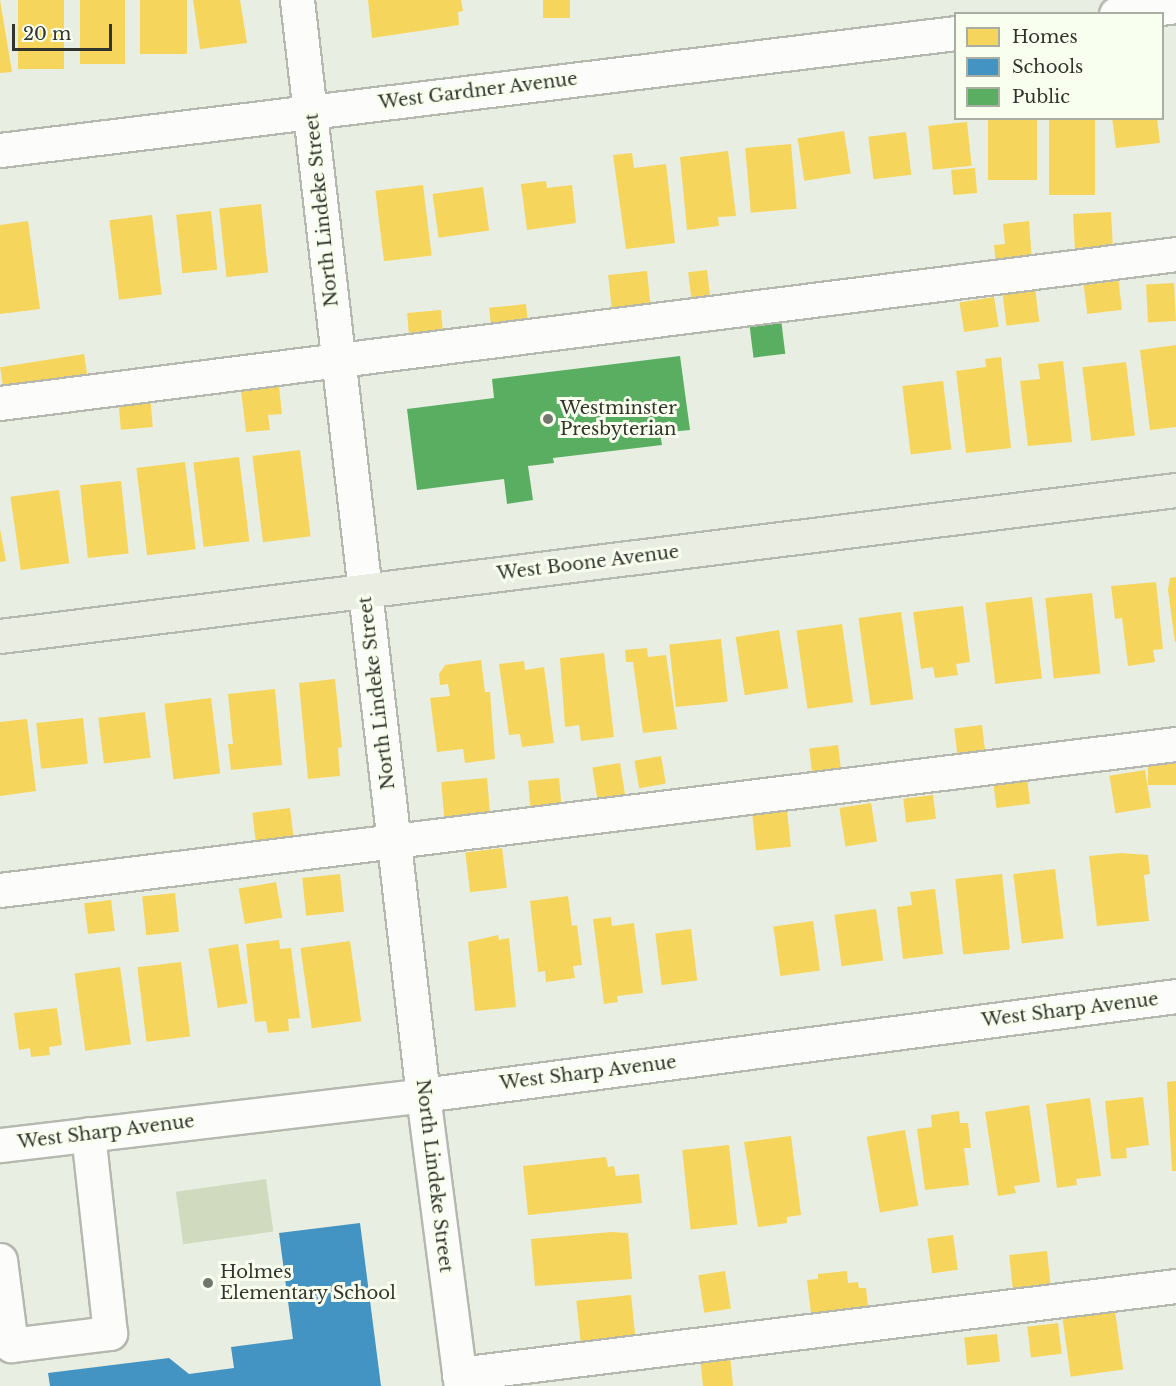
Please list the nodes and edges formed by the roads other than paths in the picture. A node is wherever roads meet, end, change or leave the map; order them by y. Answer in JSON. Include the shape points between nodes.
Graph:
{"nodes":[{"id":1,"x":297,"y":0,"type":"edge"},
{"id":2,"x":1176,"y":6,"type":"edge"},
{"id":3,"x":1131,"y":12,"type":"edge"},
{"id":4,"x":954,"y":33,"type":"edge"},
{"id":5,"x":312,"y":111,"type":"junction"},
{"id":6,"x":0,"y":150,"type":"edge"},
{"id":7,"x":1176,"y":254,"type":"edge"},
{"id":8,"x":339,"y":362,"type":"junction"},
{"id":9,"x":0,"y":403,"type":"edge"},
{"id":10,"x":1176,"y":490,"type":"edge"},
{"id":11,"x":365,"y":591,"type":"junction"},
{"id":12,"x":0,"y":636,"type":"edge"},
{"id":13,"x":1176,"y":744,"type":"edge"},
{"id":14,"x":394,"y":843,"type":"junction"},
{"id":15,"x":0,"y":890,"type":"edge"},
{"id":16,"x":1176,"y":996,"type":"edge"},
{"id":17,"x":423,"y":1095,"type":"junction"},
{"id":18,"x":88,"y":1134,"type":"junction"},
{"id":19,"x":0,"y":1145,"type":"edge"},
{"id":20,"x":0,"y":1260,"type":"edge"},
{"id":21,"x":1176,"y":1286,"type":"edge"},
{"id":22,"x":460,"y":1380,"type":"edge"}],
"edges":[{"from":1,"to":5,"type":"street","name":"North Lindeke Street"},
{"from":2,"to":3,"type":"street"},
{"from":4,"to":5,"type":"street","name":"West Gardner Avenue"},
{"from":5,"to":6,"type":"street","name":"West Gardner Avenue"},
{"from":5,"to":8,"type":"street","name":"North Lindeke Street"},
{"from":7,"to":8,"type":"street"},
{"from":8,"to":9,"type":"street"},
{"from":8,"to":11,"type":"street","name":"North Lindeke Street"},
{"from":10,"to":11,"type":"main road","name":"West Boone Avenue"},
{"from":11,"to":12,"type":"main road","name":"West Boone Avenue"},
{"from":11,"to":14,"type":"street","name":"North Lindeke Street"},
{"from":13,"to":14,"type":"street"},
{"from":14,"to":15,"type":"street"},
{"from":14,"to":17,"type":"street","name":"North Lindeke Street"},
{"from":16,"to":17,"type":"street","name":"West Sharp Avenue"},
{"from":17,"to":18,"type":"street","name":"West Sharp Avenue"},
{"from":17,"to":22,"type":"street","name":"North Lindeke Street"},
{"from":18,"to":19,"type":"street","name":"West Sharp Avenue"},
{"from":18,"to":20,"type":"street","via":[[110,1333],[11,1345]]},
{"from":21,"to":22,"type":"street"}]}
